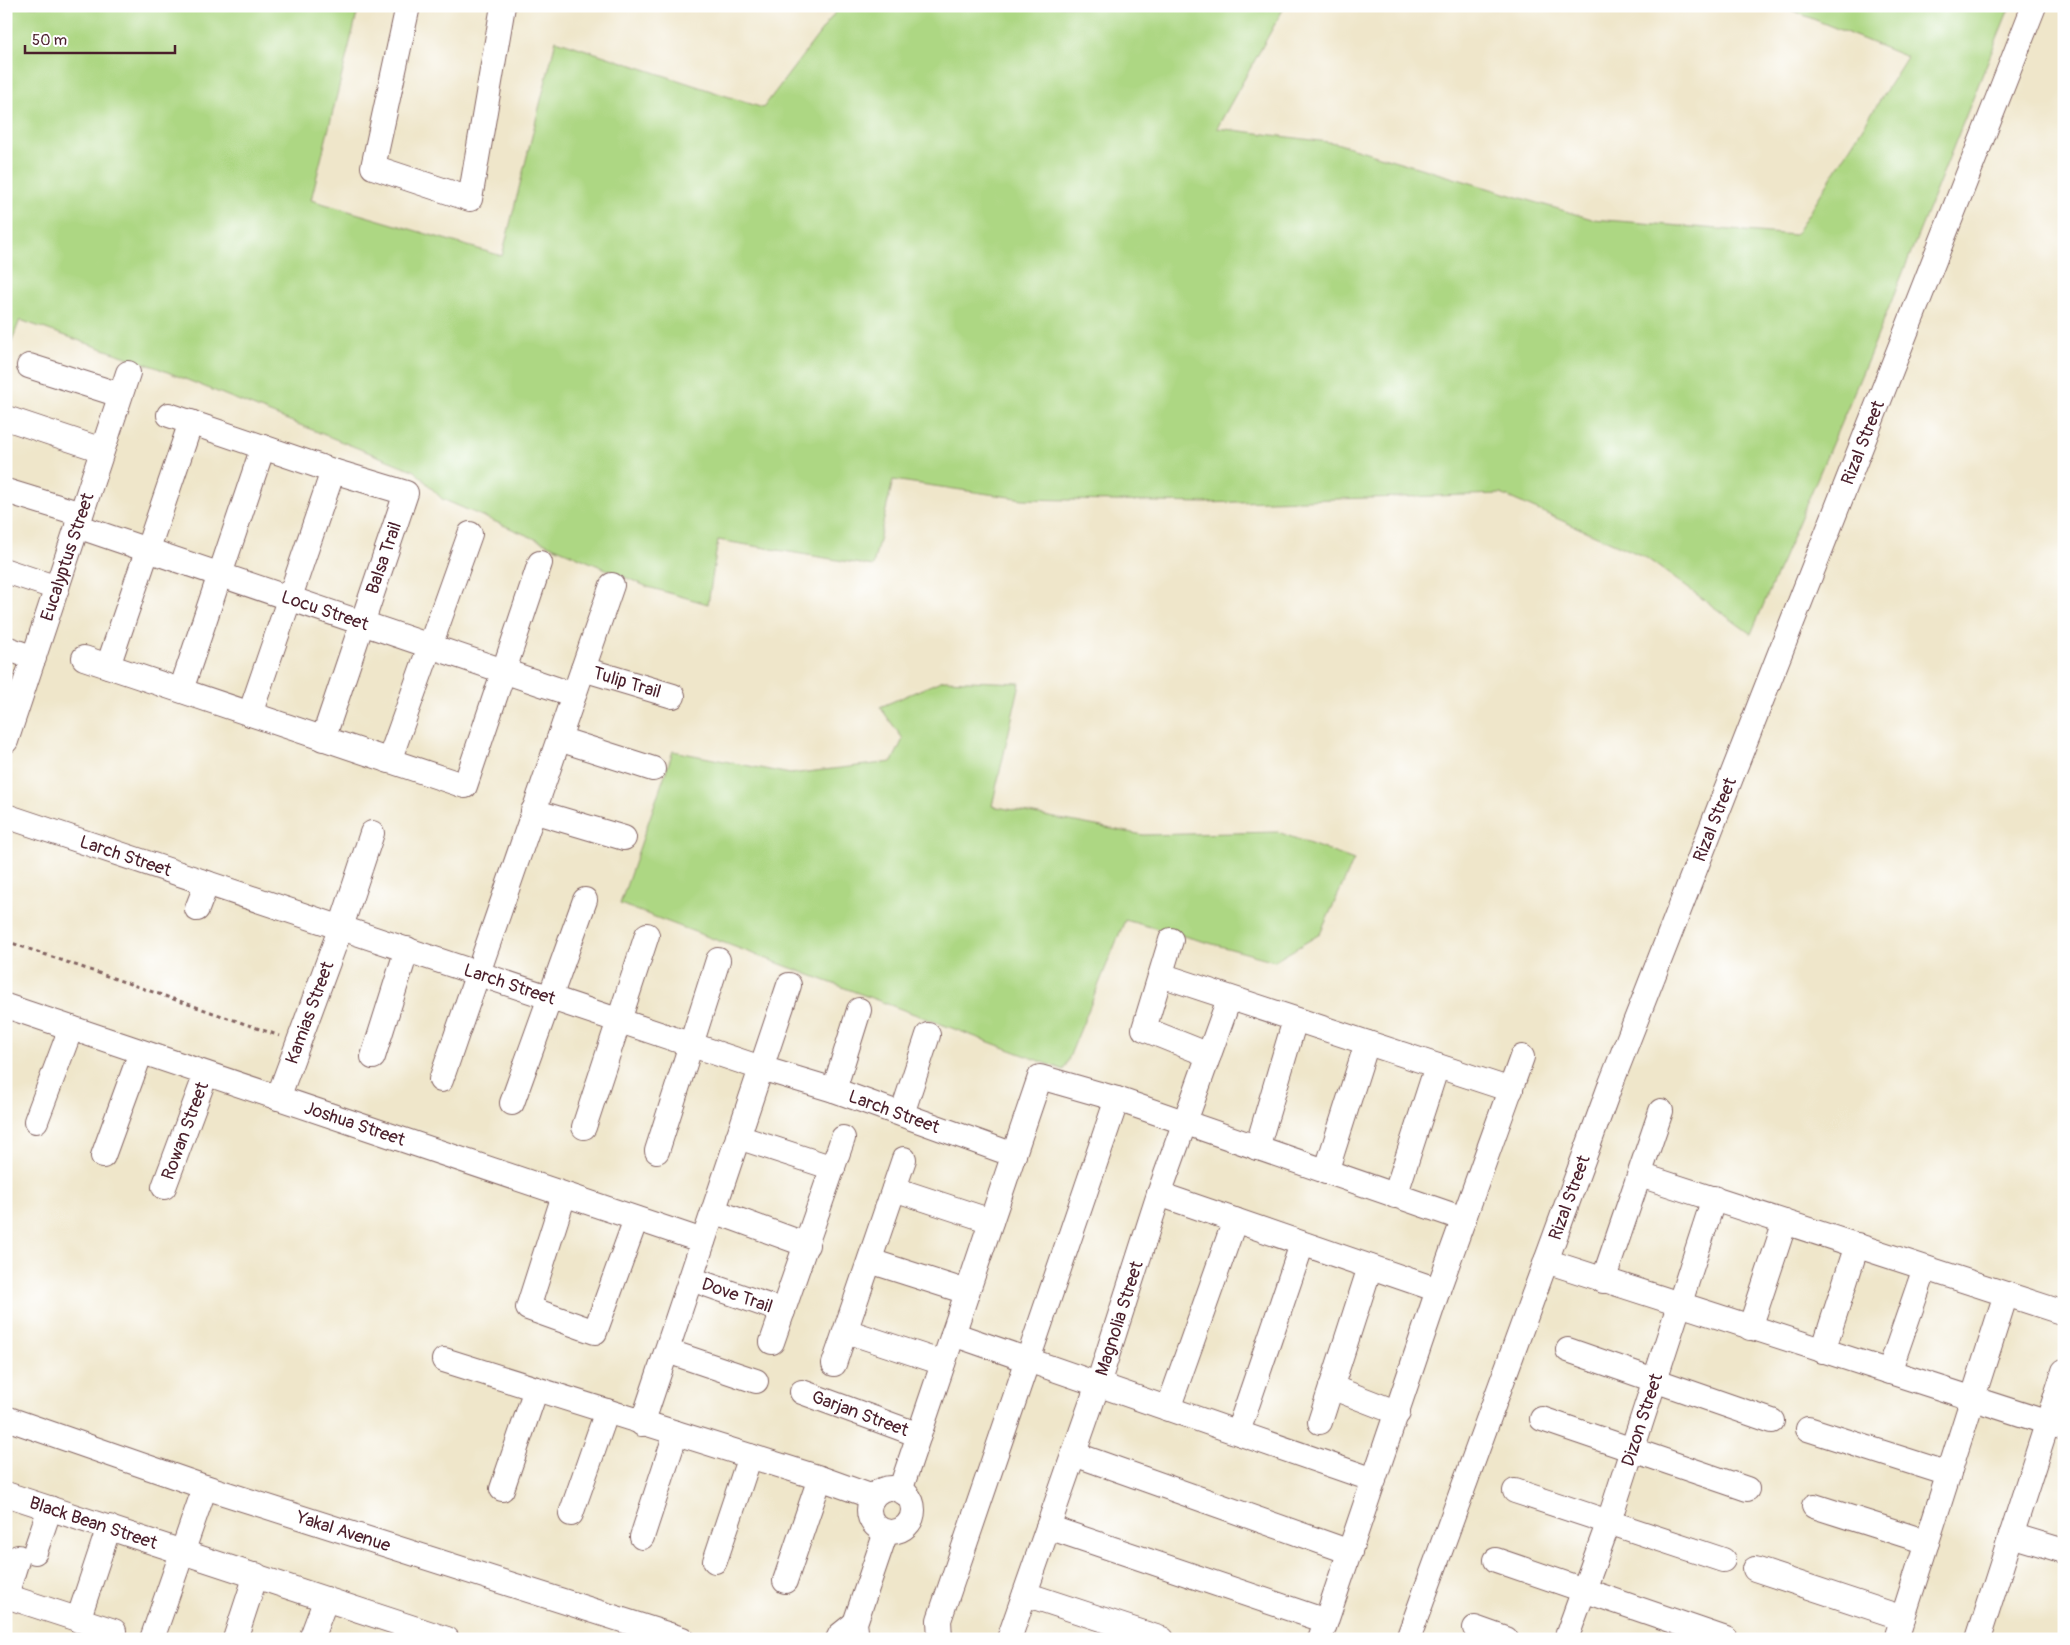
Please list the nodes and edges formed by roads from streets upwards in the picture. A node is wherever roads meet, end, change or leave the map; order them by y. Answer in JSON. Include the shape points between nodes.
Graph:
{"nodes":[{"id":1,"x":408,"y":6,"type":"edge"},
{"id":2,"x":503,"y":6,"type":"edge"},
{"id":3,"x":2034,"y":6,"type":"edge"},
{"id":4,"x":29,"y":366,"type":"dead end"},
{"id":5,"x":169,"y":415,"type":"dead end"},
{"id":6,"x":9,"y":419,"type":"dead end"},
{"id":7,"x":191,"y":422,"type":"junction"},
{"id":8,"x":263,"y":447,"type":"junction"},
{"id":9,"x":102,"y":450,"type":"junction"},
{"id":10,"x":333,"y":471,"type":"junction"},
{"id":11,"x":6,"y":491,"type":"edge"},
{"id":12,"x":79,"y":520,"type":"junction"},
{"id":13,"x":470,"y":534,"type":"dead end"},
{"id":14,"x":148,"y":550,"type":"junction"},
{"id":15,"x":540,"y":563,"type":"dead end"},
{"id":16,"x":6,"y":572,"type":"edge"},
{"id":17,"x":220,"y":575,"type":"junction"},
{"id":18,"x":612,"y":585,"type":"dead end"},
{"id":19,"x":56,"y":588,"type":"junction"},
{"id":20,"x":289,"y":599,"type":"junction"},
{"id":21,"x":362,"y":623,"type":"junction"},
{"id":22,"x":430,"y":646,"type":"junction"},
{"id":23,"x":6,"y":648,"type":"edge"},
{"id":24,"x":34,"y":658,"type":"junction"},
{"id":25,"x":84,"y":658,"type":"dead end"},
{"id":26,"x":108,"y":666,"type":"junction"},
{"id":27,"x":583,"y":668,"type":"junction"},
{"id":28,"x":504,"y":672,"type":"junction"},
{"id":29,"x":181,"y":690,"type":"junction"},
{"id":30,"x":574,"y":695,"type":"junction"},
{"id":31,"x":673,"y":696,"type":"dead end"},
{"id":32,"x":250,"y":714,"type":"junction"},
{"id":33,"x":8,"y":732,"type":"edge"},
{"id":34,"x":323,"y":739,"type":"junction"},
{"id":35,"x":558,"y":739,"type":"junction"},
{"id":36,"x":390,"y":761,"type":"junction"},
{"id":37,"x":653,"y":769,"type":"dead end"},
{"id":38,"x":533,"y":811,"type":"junction"},
{"id":39,"x":6,"y":816,"type":"edge"},
{"id":40,"x":372,"y":833,"type":"dead end"},
{"id":41,"x":624,"y":838,"type":"dead end"},
{"id":42,"x":207,"y":883,"type":"junction"},
{"id":43,"x":585,"y":900,"type":"dead end"},
{"id":44,"x":197,"y":909,"type":"dead end"},
{"id":45,"x":340,"y":927,"type":"junction"},
{"id":46,"x":647,"y":935,"type":"dead end"},
{"id":47,"x":1171,"y":940,"type":"dead end"},
{"id":48,"x":407,"y":949,"type":"junction"},
{"id":49,"x":718,"y":960,"type":"dead end"},
{"id":50,"x":477,"y":973,"type":"junction"},
{"id":51,"x":1161,"y":975,"type":"junction"},
{"id":52,"x":789,"y":985,"type":"dead end"},
{"id":53,"x":551,"y":998,"type":"junction"},
{"id":54,"x":1229,"y":998,"type":"junction"},
{"id":55,"x":6,"y":1006,"type":"edge"},
{"id":56,"x":859,"y":1010,"type":"dead end"},
{"id":57,"x":618,"y":1020,"type":"junction"},
{"id":58,"x":1296,"y":1020,"type":"junction"},
{"id":59,"x":71,"y":1028,"type":"junction"},
{"id":60,"x":928,"y":1035,"type":"dead end"},
{"id":61,"x":1367,"y":1043,"type":"junction"},
{"id":62,"x":690,"y":1044,"type":"junction"},
{"id":63,"x":141,"y":1052,"type":"junction"},
{"id":64,"x":1209,"y":1055,"type":"junction"},
{"id":65,"x":373,"y":1057,"type":"dead end"},
{"id":66,"x":1522,"y":1057,"type":"dead end"},
{"id":67,"x":1437,"y":1066,"type":"junction"},
{"id":68,"x":762,"y":1068,"type":"junction"},
{"id":69,"x":206,"y":1074,"type":"junction"},
{"id":70,"x":441,"y":1080,"type":"dead end"},
{"id":71,"x":834,"y":1090,"type":"junction"},
{"id":72,"x":1510,"y":1090,"type":"junction"},
{"id":73,"x":278,"y":1098,"type":"junction"},
{"id":74,"x":1118,"y":1099,"type":"junction"},
{"id":75,"x":512,"y":1103,"type":"dead end"},
{"id":76,"x":1661,"y":1111,"type":"dead end"},
{"id":77,"x":902,"y":1114,"type":"junction"},
{"id":78,"x":36,"y":1121,"type":"dead end"},
{"id":79,"x":1184,"y":1123,"type":"junction"},
{"id":80,"x":584,"y":1127,"type":"dead end"},
{"id":81,"x":738,"y":1137,"type":"junction"},
{"id":82,"x":843,"y":1138,"type":"dead end"},
{"id":83,"x":1257,"y":1148,"type":"junction"},
{"id":84,"x":657,"y":1151,"type":"dead end"},
{"id":85,"x":1014,"y":1155,"type":"junction"},
{"id":86,"x":103,"y":1156,"type":"dead end"},
{"id":87,"x":904,"y":1159,"type":"dead end"},
{"id":88,"x":833,"y":1168,"type":"junction"},
{"id":89,"x":1326,"y":1172,"type":"junction"},
{"id":90,"x":1640,"y":1175,"type":"junction"},
{"id":91,"x":164,"y":1187,"type":"dead end"},
{"id":92,"x":894,"y":1189,"type":"junction"},
{"id":93,"x":1159,"y":1194,"type":"junction"},
{"id":94,"x":564,"y":1195,"type":"junction"},
{"id":95,"x":1395,"y":1196,"type":"junction"},
{"id":96,"x":1714,"y":1198,"type":"junction"},
{"id":97,"x":714,"y":1211,"type":"junction"},
{"id":98,"x":636,"y":1219,"type":"junction"},
{"id":99,"x":1235,"y":1220,"type":"junction"},
{"id":100,"x":1464,"y":1220,"type":"junction"},
{"id":101,"x":991,"y":1221,"type":"junction"},
{"id":102,"x":1784,"y":1222,"type":"junction"},
{"id":103,"x":703,"y":1241,"type":"junction"},
{"id":104,"x":806,"y":1244,"type":"junction"},
{"id":105,"x":1302,"y":1244,"type":"junction"},
{"id":106,"x":1856,"y":1245,"type":"junction"},
{"id":107,"x":870,"y":1261,"type":"junction"},
{"id":108,"x":1546,"y":1261,"type":"junction"},
{"id":109,"x":1370,"y":1267,"type":"junction"},
{"id":110,"x":1925,"y":1268,"type":"junction"},
{"id":111,"x":691,"y":1279,"type":"junction"},
{"id":112,"x":1603,"y":1281,"type":"junction"},
{"id":113,"x":1438,"y":1290,"type":"junction"},
{"id":114,"x":967,"y":1292,"type":"junction"},
{"id":115,"x":2006,"y":1294,"type":"junction"},
{"id":116,"x":1680,"y":1305,"type":"junction"},
{"id":117,"x":783,"y":1311,"type":"junction"},
{"id":118,"x":2064,"y":1313,"type":"edge"},
{"id":119,"x":1750,"y":1328,"type":"junction"},
{"id":120,"x":846,"y":1331,"type":"junction"},
{"id":121,"x":953,"y":1334,"type":"junction"},
{"id":122,"x":772,"y":1342,"type":"dead end"},
{"id":123,"x":1568,"y":1350,"type":"dead end"},
{"id":124,"x":667,"y":1351,"type":"junction"},
{"id":125,"x":1822,"y":1351,"type":"junction"},
{"id":126,"x":444,"y":1360,"type":"dead end"},
{"id":127,"x":1027,"y":1360,"type":"junction"},
{"id":128,"x":943,"y":1363,"type":"junction"},
{"id":129,"x":834,"y":1364,"type":"dead end"},
{"id":130,"x":1890,"y":1372,"type":"junction"},
{"id":131,"x":2064,"y":1372,"type":"edge"},
{"id":132,"x":756,"y":1381,"type":"dead end"},
{"id":133,"x":1655,"y":1381,"type":"junction"},
{"id":134,"x":1098,"y":1384,"type":"junction"},
{"id":135,"x":1332,"y":1387,"type":"junction"},
{"id":136,"x":536,"y":1389,"type":"junction"},
{"id":137,"x":802,"y":1392,"type":"dead end"},
{"id":138,"x":1972,"y":1399,"type":"junction"},
{"id":139,"x":1168,"y":1408,"type":"junction"},
{"id":140,"x":607,"y":1411,"type":"junction"},
{"id":141,"x":1398,"y":1413,"type":"junction"},
{"id":142,"x":6,"y":1418,"type":"edge"},
{"id":143,"x":1542,"y":1419,"type":"dead end"},
{"id":144,"x":1772,"y":1421,"type":"dead end"},
{"id":145,"x":1320,"y":1422,"type":"dead end"},
{"id":146,"x":642,"y":1424,"type":"junction"},
{"id":147,"x":2055,"y":1426,"type":"edge"},
{"id":148,"x":1808,"y":1430,"type":"dead end"},
{"id":149,"x":1238,"y":1432,"type":"junction"},
{"id":150,"x":676,"y":1433,"type":"junction"},
{"id":151,"x":919,"y":1435,"type":"junction"},
{"id":152,"x":1632,"y":1450,"type":"junction"},
{"id":153,"x":1074,"y":1454,"type":"junction"},
{"id":154,"x":750,"y":1456,"type":"junction"},
{"id":155,"x":1949,"y":1474,"type":"junction"},
{"id":156,"x":820,"y":1478,"type":"junction"},
{"id":157,"x":1374,"y":1480,"type":"junction"},
{"id":158,"x":205,"y":1487,"type":"junction"},
{"id":159,"x":502,"y":1489,"type":"dead end"},
{"id":160,"x":1747,"y":1489,"type":"dead end"},
{"id":161,"x":900,"y":1490,"type":"junction"},
{"id":162,"x":1515,"y":1492,"type":"dead end"},
{"id":163,"x":6,"y":1494,"type":"edge"},
{"id":164,"x":873,"y":1497,"type":"junction"},
{"id":165,"x":1814,"y":1506,"type":"dead end"},
{"id":166,"x":50,"y":1508,"type":"junction"},
{"id":167,"x":571,"y":1514,"type":"dead end"},
{"id":168,"x":1608,"y":1524,"type":"junction"},
{"id":169,"x":109,"y":1527,"type":"junction"},
{"id":170,"x":1048,"y":1527,"type":"junction"},
{"id":171,"x":886,"y":1532,"type":"junction"},
{"id":172,"x":2011,"y":1535,"type":"junction"},
{"id":173,"x":642,"y":1537,"type":"dead end"},
{"id":174,"x":1927,"y":1542,"type":"junction"},
{"id":175,"x":183,"y":1551,"type":"junction"},
{"id":176,"x":2064,"y":1551,"type":"edge"},
{"id":177,"x":1350,"y":1552,"type":"junction"},
{"id":178,"x":1496,"y":1560,"type":"dead end"},
{"id":179,"x":1723,"y":1560,"type":"dead end"},
{"id":180,"x":715,"y":1561,"type":"dead end"},
{"id":181,"x":1755,"y":1570,"type":"dead end"},
{"id":182,"x":256,"y":1576,"type":"junction"},
{"id":183,"x":785,"y":1581,"type":"dead end"},
{"id":184,"x":1585,"y":1591,"type":"junction"},
{"id":185,"x":1025,"y":1594,"type":"junction"},
{"id":186,"x":6,"y":1596,"type":"edge"},
{"id":187,"x":326,"y":1599,"type":"junction"},
{"id":188,"x":78,"y":1620,"type":"junction"},
{"id":189,"x":1475,"y":1628,"type":"dead end"},
{"id":190,"x":1899,"y":1628,"type":"edge"},
{"id":191,"x":391,"y":1630,"type":"edge"},
{"id":192,"x":1323,"y":1630,"type":"edge"},
{"id":193,"x":114,"y":1632,"type":"dead end"},
{"id":194,"x":850,"y":1634,"type":"edge"},
{"id":195,"x":152,"y":1639,"type":"edge"},
{"id":196,"x":235,"y":1639,"type":"edge"},
{"id":197,"x":311,"y":1639,"type":"edge"},
{"id":198,"x":447,"y":1639,"type":"edge"},
{"id":199,"x":682,"y":1639,"type":"edge"},
{"id":200,"x":940,"y":1639,"type":"edge"},
{"id":201,"x":1009,"y":1639,"type":"edge"},
{"id":202,"x":1162,"y":1639,"type":"edge"},
{"id":203,"x":1408,"y":1639,"type":"edge"},
{"id":204,"x":1506,"y":1639,"type":"edge"},
{"id":205,"x":1566,"y":1639,"type":"edge"},
{"id":206,"x":1726,"y":1639,"type":"edge"},
{"id":207,"x":1978,"y":1639,"type":"edge"}],
"edges":[{"from":1,"to":2,"type":"street","via":[[373,166],[470,198]]},
{"from":3,"to":108,"type":"street","name":"Rizal Street","via":[[1610,1086]]},
{"from":4,"to":9,"type":"street","name":"Eucalyptus Street","via":[[124,384]]},
{"from":5,"to":7,"type":"street"},
{"from":6,"to":9,"type":"street"},
{"from":7,"to":8,"type":"street"},
{"from":7,"to":14,"type":"street"},
{"from":8,"to":10,"type":"street"},
{"from":8,"to":17,"type":"street"},
{"from":9,"to":12,"type":"street","name":"Eucalyptus Street"},
{"from":10,"to":20,"type":"street"},
{"from":10,"to":21,"type":"street","name":"Balsa Trail","via":[[406,493]]},
{"from":11,"to":12,"type":"street","name":"Locu Street"},
{"from":12,"to":14,"type":"street","name":"Locu Street"},
{"from":12,"to":19,"type":"street","name":"Eucalyptus Street"},
{"from":13,"to":22,"type":"street"},
{"from":14,"to":17,"type":"street","name":"Locu Street"},
{"from":14,"to":26,"type":"street"},
{"from":15,"to":28,"type":"street"},
{"from":16,"to":19,"type":"street"},
{"from":17,"to":20,"type":"street","name":"Locu Street"},
{"from":17,"to":29,"type":"street"},
{"from":18,"to":27,"type":"street"},
{"from":19,"to":24,"type":"street","name":"Eucalyptus Street"},
{"from":20,"to":21,"type":"street","name":"Locu Street"},
{"from":20,"to":32,"type":"street"},
{"from":21,"to":22,"type":"street","name":"Locu Street"},
{"from":21,"to":34,"type":"street","name":"Balsa Trail"},
{"from":22,"to":28,"type":"street","name":"Locu Street"},
{"from":22,"to":36,"type":"street"},
{"from":23,"to":24,"type":"street"},
{"from":24,"to":33,"type":"street","name":"Eucalyptus Street"},
{"from":25,"to":26,"type":"street"},
{"from":26,"to":29,"type":"street"},
{"from":27,"to":30,"type":"street"},
{"from":27,"to":31,"type":"street","name":"Tulip Trail"},
{"from":28,"to":30,"type":"street","name":"Locu Street"},
{"from":28,"to":36,"type":"street","via":[[465,786]]},
{"from":29,"to":32,"type":"street"},
{"from":30,"to":35,"type":"street"},
{"from":32,"to":34,"type":"street"},
{"from":34,"to":36,"type":"street"},
{"from":35,"to":37,"type":"street"},
{"from":35,"to":38,"type":"street"},
{"from":38,"to":41,"type":"street"},
{"from":38,"to":50,"type":"street"},
{"from":39,"to":42,"type":"street","name":"Larch Street"},
{"from":40,"to":45,"type":"street","name":"Kamias Street"},
{"from":42,"to":44,"type":"street"},
{"from":42,"to":45,"type":"street","name":"Larch Street","via":[[254,890]]},
{"from":43,"to":53,"type":"street"},
{"from":45,"to":48,"type":"street","name":"Larch Street"},
{"from":45,"to":73,"type":"street","name":"Kamias Street"},
{"from":46,"to":57,"type":"street"},
{"from":47,"to":51,"type":"street"},
{"from":48,"to":50,"type":"street","name":"Larch Street"},
{"from":48,"to":65,"type":"street"},
{"from":49,"to":62,"type":"street"},
{"from":50,"to":53,"type":"street","name":"Larch Street"},
{"from":50,"to":70,"type":"street"},
{"from":51,"to":54,"type":"street"},
{"from":51,"to":64,"type":"street","via":[[1144,1029]]},
{"from":52,"to":68,"type":"street"},
{"from":53,"to":57,"type":"street","name":"Larch Street"},
{"from":53,"to":75,"type":"street"},
{"from":54,"to":58,"type":"street"},
{"from":54,"to":64,"type":"street","name":"Magnolia Street"},
{"from":55,"to":59,"type":"street","name":"Joshua Street"},
{"from":56,"to":71,"type":"street"},
{"from":57,"to":62,"type":"street","name":"Larch Street"},
{"from":57,"to":80,"type":"street"},
{"from":58,"to":61,"type":"street"},
{"from":58,"to":83,"type":"street"},
{"from":59,"to":63,"type":"street","name":"Joshua Street"},
{"from":59,"to":78,"type":"street"},
{"from":60,"to":77,"type":"street"},
{"from":61,"to":67,"type":"street"},
{"from":61,"to":89,"type":"street"},
{"from":62,"to":68,"type":"street","name":"Larch Street"},
{"from":62,"to":84,"type":"street"},
{"from":63,"to":69,"type":"street","name":"Joshua Street"},
{"from":63,"to":86,"type":"street"},
{"from":64,"to":79,"type":"street","name":"Magnolia Street"},
{"from":66,"to":72,"type":"street"},
{"from":67,"to":72,"type":"street"},
{"from":67,"to":95,"type":"street"},
{"from":68,"to":71,"type":"street","name":"Larch Street"},
{"from":68,"to":81,"type":"street"},
{"from":69,"to":73,"type":"street","name":"Joshua Street"},
{"from":69,"to":91,"type":"street","name":"Rowan Street"},
{"from":71,"to":77,"type":"street","name":"Larch Street"},
{"from":72,"to":100,"type":"street"},
{"from":73,"to":94,"type":"street","name":"Joshua Street"},
{"from":74,"to":79,"type":"street"},
{"from":74,"to":85,"type":"street","via":[[1040,1077]]},
{"from":74,"to":127,"type":"street"},
{"from":76,"to":90,"type":"street"},
{"from":77,"to":85,"type":"street","name":"Larch Street"},
{"from":79,"to":83,"type":"street"},
{"from":79,"to":93,"type":"street","name":"Magnolia Street"},
{"from":81,"to":88,"type":"street"},
{"from":81,"to":97,"type":"street"},
{"from":82,"to":88,"type":"street"},
{"from":83,"to":89,"type":"street"},
{"from":85,"to":101,"type":"street"},
{"from":87,"to":92,"type":"street"},
{"from":88,"to":104,"type":"street"},
{"from":89,"to":95,"type":"street"},
{"from":90,"to":96,"type":"street"},
{"from":90,"to":112,"type":"street"},
{"from":92,"to":101,"type":"street"},
{"from":92,"to":107,"type":"street"},
{"from":93,"to":99,"type":"street"},
{"from":93,"to":134,"type":"street","name":"Magnolia Street"},
{"from":94,"to":98,"type":"street","name":"Joshua Street"},
{"from":94,"to":98,"type":"street","via":[[528,1308],[596,1332]]},
{"from":95,"to":100,"type":"street"},
{"from":96,"to":102,"type":"street"},
{"from":96,"to":116,"type":"street","name":"Dizon Street"},
{"from":97,"to":103,"type":"street"},
{"from":97,"to":104,"type":"street"},
{"from":98,"to":103,"type":"street","name":"Joshua Street"},
{"from":99,"to":105,"type":"street"},
{"from":99,"to":139,"type":"street"},
{"from":100,"to":113,"type":"street"},
{"from":101,"to":114,"type":"street"},
{"from":102,"to":106,"type":"street"},
{"from":102,"to":119,"type":"street"},
{"from":103,"to":111,"type":"street"},
{"from":104,"to":117,"type":"street"},
{"from":105,"to":109,"type":"street"},
{"from":105,"to":149,"type":"street"},
{"from":106,"to":110,"type":"street"},
{"from":106,"to":125,"type":"street"},
{"from":107,"to":114,"type":"street"},
{"from":107,"to":120,"type":"street"},
{"from":108,"to":112,"type":"street"},
{"from":108,"to":203,"type":"street","name":"Rizal Street"},
{"from":109,"to":113,"type":"street"},
{"from":109,"to":135,"type":"street"},
{"from":110,"to":115,"type":"street"},
{"from":110,"to":130,"type":"street"},
{"from":111,"to":117,"type":"street","name":"Dove Trail"},
{"from":111,"to":124,"type":"street"},
{"from":112,"to":116,"type":"street"},
{"from":113,"to":141,"type":"street"},
{"from":114,"to":121,"type":"street"},
{"from":115,"to":118,"type":"street"},
{"from":115,"to":138,"type":"street"},
{"from":116,"to":119,"type":"street"},
{"from":116,"to":133,"type":"street","name":"Dizon Street"},
{"from":117,"to":122,"type":"street"},
{"from":119,"to":125,"type":"street"},
{"from":120,"to":128,"type":"street"},
{"from":120,"to":129,"type":"street"},
{"from":121,"to":127,"type":"street"},
{"from":121,"to":128,"type":"street"},
{"from":123,"to":133,"type":"street"},
{"from":124,"to":132,"type":"street"},
{"from":124,"to":146,"type":"street"},
{"from":125,"to":130,"type":"street"},
{"from":126,"to":136,"type":"street"},
{"from":127,"to":134,"type":"street"},
{"from":127,"to":200,"type":"street","via":[[939,1620]]},
{"from":128,"to":151,"type":"street"},
{"from":130,"to":138,"type":"street"},
{"from":131,"to":147,"type":"street"},
{"from":133,"to":144,"type":"street"},
{"from":133,"to":152,"type":"street","name":"Dizon Street"},
{"from":134,"to":139,"type":"street"},
{"from":134,"to":153,"type":"street","name":"Magnolia Street"},
{"from":135,"to":141,"type":"street"},
{"from":135,"to":145,"type":"street"},
{"from":136,"to":140,"type":"street"},
{"from":136,"to":159,"type":"street"},
{"from":137,"to":151,"type":"street","name":"Garjan Street"},
{"from":138,"to":147,"type":"street"},
{"from":138,"to":155,"type":"street"},
{"from":139,"to":149,"type":"street"},
{"from":140,"to":146,"type":"street"},
{"from":140,"to":167,"type":"street"},
{"from":141,"to":157,"type":"street"},
{"from":142,"to":158,"type":"street","name":"Yakal Avenue"},
{"from":143,"to":152,"type":"street"},
{"from":146,"to":150,"type":"street"},
{"from":147,"to":172,"type":"street"},
{"from":148,"to":155,"type":"street"},
{"from":149,"to":157,"type":"street"},
{"from":150,"to":154,"type":"street"},
{"from":150,"to":173,"type":"street"},
{"from":151,"to":161,"type":"street"},
{"from":152,"to":160,"type":"street"},
{"from":152,"to":168,"type":"street","name":"Dizon Street"},
{"from":153,"to":170,"type":"street","name":"Magnolia Street"},
{"from":153,"to":177,"type":"street"},
{"from":154,"to":156,"type":"street"},
{"from":154,"to":180,"type":"street"},
{"from":155,"to":174,"type":"street"},
{"from":156,"to":164,"type":"street"},
{"from":156,"to":183,"type":"street"},
{"from":157,"to":177,"type":"street"},
{"from":158,"to":175,"type":"street"},
{"from":158,"to":199,"type":"street","name":"Yakal Avenue"},
{"from":161,"to":164,"type":"street","via":[[885,1489]]},
{"from":161,"to":171,"type":"street","via":[[909,1497],[913,1507],[912,1518],[897,1532]]},
{"from":162,"to":168,"type":"street"},
{"from":163,"to":166,"type":"street","name":"Black Bean Street"},
{"from":164,"to":171,"type":"street","via":[[868,1507],[870,1518],[876,1528]]},
{"from":165,"to":174,"type":"street"},
{"from":166,"to":169,"type":"street","name":"Black Bean Street"},
{"from":166,"to":186,"type":"street"},
{"from":168,"to":179,"type":"street"},
{"from":168,"to":184,"type":"street","name":"Dizon Street"},
{"from":169,"to":175,"type":"street","name":"Black Bean Street"},
{"from":169,"to":188,"type":"street"},
{"from":170,"to":185,"type":"street","name":"Magnolia Street"},
{"from":170,"to":192,"type":"street"},
{"from":171,"to":194,"type":"street"},
{"from":172,"to":176,"type":"street"},
{"from":172,"to":207,"type":"street"},
{"from":174,"to":190,"type":"street"},
{"from":175,"to":182,"type":"street","name":"Black Bean Street"},
{"from":175,"to":195,"type":"street"},
{"from":177,"to":192,"type":"street"},
{"from":178,"to":184,"type":"street"},
{"from":181,"to":190,"type":"street"},
{"from":182,"to":187,"type":"street","name":"Black Bean Street"},
{"from":182,"to":196,"type":"street"},
{"from":184,"to":205,"type":"street","name":"Dizon Street"},
{"from":184,"to":206,"type":"street"},
{"from":185,"to":201,"type":"street","name":"Magnolia Street"},
{"from":185,"to":202,"type":"street"},
{"from":186,"to":188,"type":"street"},
{"from":187,"to":191,"type":"street","name":"Black Bean Street"},
{"from":187,"to":197,"type":"street"},
{"from":188,"to":193,"type":"street"},
{"from":189,"to":204,"type":"street"},
{"from":191,"to":198,"type":"street","name":"Black Bean Street"}]}
